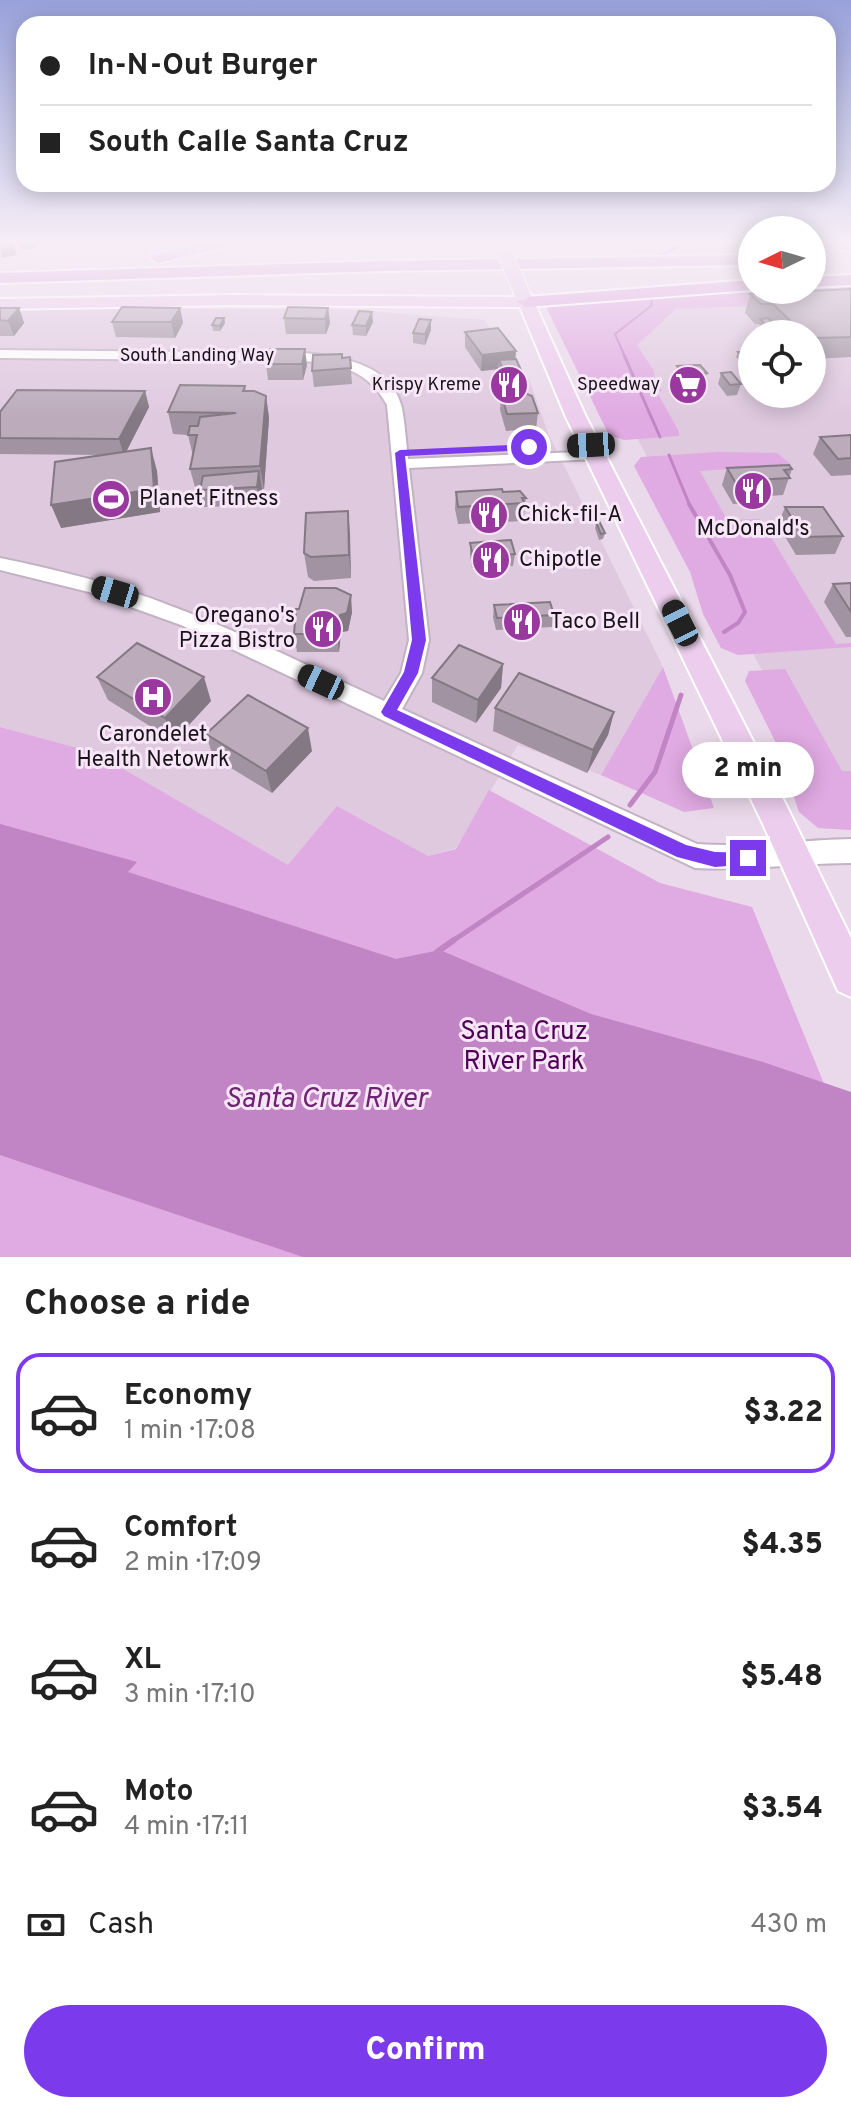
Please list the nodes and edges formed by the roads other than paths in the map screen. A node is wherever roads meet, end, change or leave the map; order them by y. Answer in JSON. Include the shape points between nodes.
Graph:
{"nodes":[{"id":1,"x":524,"y":298,"type":"edge"},
{"id":2,"x":424,"y":299,"type":"edge"},
{"id":3,"x":0,"y":304,"type":"edge"},
{"id":4,"x":0,"y":354,"type":"edge"},
{"id":5,"x":593,"y":450,"type":"junction"},
{"id":6,"x":400,"y":459,"type":"junction"},
{"id":7,"x":0,"y":564,"type":"edge"},
{"id":8,"x":389,"y":712,"type":"junction"},
{"id":9,"x":851,"y":851,"type":"edge"},
{"id":10,"x":792,"y":852,"type":"junction"},
{"id":11,"x":851,"y":978,"type":"edge"}],
"edges":[{"from":1,"to":5,"type":"main road"},
{"from":2,"to":3,"type":"main road"},
{"from":4,"to":6,"type":"street","name":"South Landing Way","via":[[334,360],[381,382],[394,405]]},
{"from":5,"to":6,"type":"street"},
{"from":5,"to":10,"type":"main road"},
{"from":6,"to":8,"type":"street","name":"South Landing Way","via":[[419,640],[411,673]]},
{"from":7,"to":8,"type":"street","via":[[130,596]]},
{"from":8,"to":10,"type":"street","via":[[695,856],[739,859]]},
{"from":9,"to":10,"type":"street"},
{"from":10,"to":11,"type":"main road"}]}
